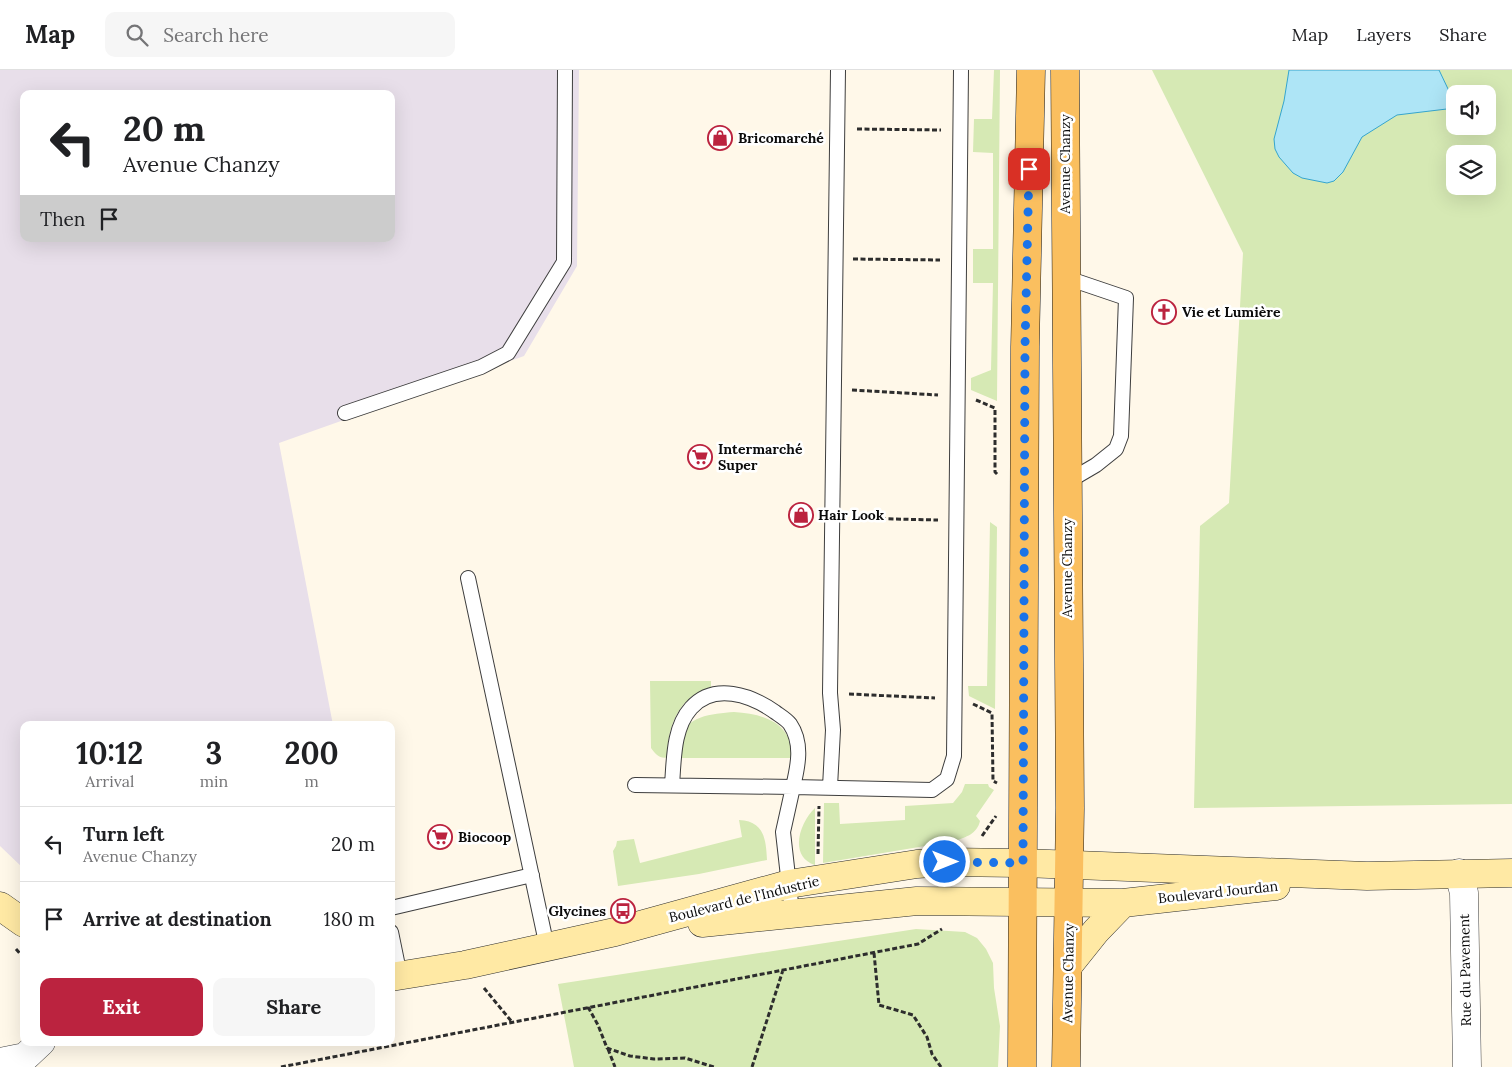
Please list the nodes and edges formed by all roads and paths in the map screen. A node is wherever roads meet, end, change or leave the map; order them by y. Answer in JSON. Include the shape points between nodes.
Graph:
{"nodes":[{"id":1,"x":565,"y":70,"type":"edge"},
{"id":2,"x":838,"y":70,"type":"edge"},
{"id":3,"x":961,"y":70,"type":"edge"},
{"id":4,"x":1031,"y":70,"type":"edge"},
{"id":5,"x":1065,"y":70,"type":"edge"},
{"id":6,"x":838,"y":128,"type":"junction"},
{"id":7,"x":961,"y":130,"type":"junction"},
{"id":8,"x":835,"y":259,"type":"junction"},
{"id":9,"x":960,"y":260,"type":"junction"},
{"id":10,"x":1067,"y":278,"type":"junction"},
{"id":11,"x":834,"y":389,"type":"junction"},
{"id":12,"x":958,"y":396,"type":"junction"},
{"id":13,"x":345,"y":413,"type":"dead end"},
{"id":14,"x":1000,"y":476,"type":"dead end"},
{"id":15,"x":1067,"y":482,"type":"junction"},
{"id":16,"x":832,"y":518,"type":"junction"},
{"id":17,"x":956,"y":520,"type":"junction"},
{"id":18,"x":468,"y":578,"type":"dead end"},
{"id":19,"x":830,"y":693,"type":"junction"},
{"id":20,"x":956,"y":698,"type":"junction"},
{"id":21,"x":1003,"y":784,"type":"dead end"},
{"id":22,"x":635,"y":785,"type":"dead end"},
{"id":23,"x":672,"y":785,"type":"junction"},
{"id":24,"x":793,"y":787,"type":"junction"},
{"id":25,"x":830,"y":787,"type":"junction"},
{"id":26,"x":997,"y":815,"type":"dead end"},
{"id":27,"x":982,"y":836,"type":"dead end"},
{"id":28,"x":1023,"y":863,"type":"junction"},
{"id":29,"x":1069,"y":864,"type":"junction"},
{"id":30,"x":1512,"y":872,"type":"edge"},
{"id":31,"x":1459,"y":873,"type":"junction"},
{"id":32,"x":532,"y":875,"type":"junction"},
{"id":33,"x":1367,"y":876,"type":"junction"},
{"id":34,"x":789,"y":884,"type":"junction"},
{"id":35,"x":1022,"y":901,"type":"junction"},
{"id":36,"x":1069,"y":903,"type":"junction"},
{"id":37,"x":1123,"y":903,"type":"junction"},
{"id":38,"x":0,"y":906,"type":"edge"},
{"id":39,"x":395,"y":907,"type":"edge"},
{"id":40,"x":792,"y":912,"type":"junction"},
{"id":41,"x":20,"y":920,"type":"edge"},
{"id":42,"x":947,"y":925,"type":"dead end"},
{"id":43,"x":615,"y":932,"type":"junction"},
{"id":44,"x":548,"y":947,"type":"junction"},
{"id":45,"x":874,"y":952,"type":"junction"},
{"id":46,"x":465,"y":965,"type":"junction"},
{"id":47,"x":1068,"y":966,"type":"junction"},
{"id":48,"x":783,"y":970,"type":"junction"},
{"id":49,"x":396,"y":976,"type":"edge"},
{"id":50,"x":588,"y":1007,"type":"junction"},
{"id":51,"x":512,"y":1022,"type":"junction"},
{"id":52,"x":395,"y":1045,"type":"edge"},
{"id":53,"x":38,"y":1046,"type":"edge"},
{"id":54,"x":389,"y":1046,"type":"edge"},
{"id":55,"x":608,"y":1048,"type":"junction"},
{"id":56,"x":0,"y":1062,"type":"edge"},
{"id":57,"x":281,"y":1067,"type":"edge"},
{"id":58,"x":615,"y":1067,"type":"edge"},
{"id":59,"x":714,"y":1067,"type":"edge"},
{"id":60,"x":752,"y":1067,"type":"edge"},
{"id":61,"x":941,"y":1067,"type":"edge"},
{"id":62,"x":1022,"y":1067,"type":"edge"},
{"id":63,"x":1066,"y":1067,"type":"edge"},
{"id":64,"x":1467,"y":1067,"type":"edge"}],
"edges":[{"from":1,"to":13,"type":"lane","via":[[564,262],[508,353],[482,367]]},
{"from":2,"to":6,"type":"lane"},
{"from":3,"to":7,"type":"lane"},
{"from":4,"to":28,"type":"main road","via":[[1025,347]]},
{"from":5,"to":10,"type":"main road","name":"Avenue Chanzy"},
{"from":6,"to":7,"type":"path"},
{"from":6,"to":8,"type":"lane"},
{"from":7,"to":9,"type":"lane"},
{"from":8,"to":9,"type":"path"},
{"from":8,"to":11,"type":"lane"},
{"from":9,"to":12,"type":"lane"},
{"from":10,"to":15,"type":"main road","name":"Avenue Chanzy"},
{"from":10,"to":15,"type":"lane","via":[[1126,298],[1121,436],[1116,449]]},
{"from":11,"to":12,"type":"path"},
{"from":11,"to":16,"type":"lane"},
{"from":12,"to":14,"type":"path","via":[[969,396],[995,408],[995,472]]},
{"from":12,"to":17,"type":"lane"},
{"from":15,"to":29,"type":"main road","name":"Avenue Chanzy"},
{"from":16,"to":17,"type":"path"},
{"from":16,"to":19,"type":"lane"},
{"from":17,"to":20,"type":"lane"},
{"from":18,"to":32,"type":"lane"},
{"from":19,"to":20,"type":"path"},
{"from":19,"to":25,"type":"lane","via":[[833,730]]},
{"from":20,"to":21,"type":"path","via":[[992,713],[993,781]]},
{"from":20,"to":25,"type":"lane","via":[[954,756],[947,778],[932,790]]},
{"from":22,"to":23,"type":"lane"},
{"from":23,"to":24,"type":"lane"},
{"from":23,"to":24,"type":"lane","via":[[675,745],[690,709],[701,699],[725,692],[755,700],[789,722],[800,759]]},
{"from":24,"to":25,"type":"lane"},
{"from":24,"to":34,"type":"lane","via":[[783,832]]},
{"from":26,"to":27,"type":"path"},
{"from":28,"to":29,"type":"street","name":"Boulevard de l'Industrie"},
{"from":28,"to":34,"type":"street","name":"Boulevard de l'Industrie","via":[[917,864]]},
{"from":28,"to":35,"type":"main road"},
{"from":29,"to":33,"type":"street","name":"Boulevard Jourdan"},
{"from":29,"to":36,"type":"main road","name":"Avenue Chanzy"},
{"from":30,"to":31,"type":"street","name":"Boulevard Jourdan"},
{"from":31,"to":33,"type":"street","name":"Boulevard Jourdan"},
{"from":31,"to":64,"type":"street","name":"Rue du Pavement","via":[[1464,893]]},
{"from":32,"to":39,"type":"lane"},
{"from":32,"to":44,"type":"lane"},
{"from":33,"to":37,"type":"street","name":"Boulevard Jourdan"},
{"from":34,"to":40,"type":"lane"},
{"from":34,"to":43,"type":"street","name":"Boulevard de l'Industrie"},
{"from":35,"to":36,"type":"street","name":"Boulevard de l'Industrie"},
{"from":35,"to":40,"type":"street","name":"Boulevard de l'Industrie","via":[[917,901]]},
{"from":35,"to":62,"type":"main road"},
{"from":36,"to":37,"type":"street","name":"Boulevard Jourdan"},
{"from":36,"to":47,"type":"main road","name":"Avenue Chanzy"},
{"from":37,"to":47,"type":"street"},
{"from":38,"to":41,"type":"street"},
{"from":40,"to":43,"type":"street","name":"Boulevard de l'Industrie"},
{"from":42,"to":45,"type":"path","via":[[918,944]]},
{"from":43,"to":44,"type":"street","name":"Boulevard de l'Industrie"},
{"from":44,"to":46,"type":"street","name":"Boulevard de l'Industrie"},
{"from":45,"to":48,"type":"path"},
{"from":45,"to":61,"type":"path","via":[[879,1005],[913,1015]]},
{"from":46,"to":49,"type":"street","name":"Boulevard de l'Industrie"},
{"from":46,"to":51,"type":"path"},
{"from":47,"to":63,"type":"main road","name":"Avenue Chanzy"},
{"from":48,"to":50,"type":"path"},
{"from":48,"to":60,"type":"path"},
{"from":50,"to":51,"type":"path"},
{"from":50,"to":55,"type":"path"},
{"from":51,"to":52,"type":"path"},
{"from":53,"to":56,"type":"street","via":[[25,1057]]},
{"from":54,"to":57,"type":"path"},
{"from":55,"to":58,"type":"path"},
{"from":55,"to":59,"type":"path","via":[[630,1056],[685,1058]]}]}
